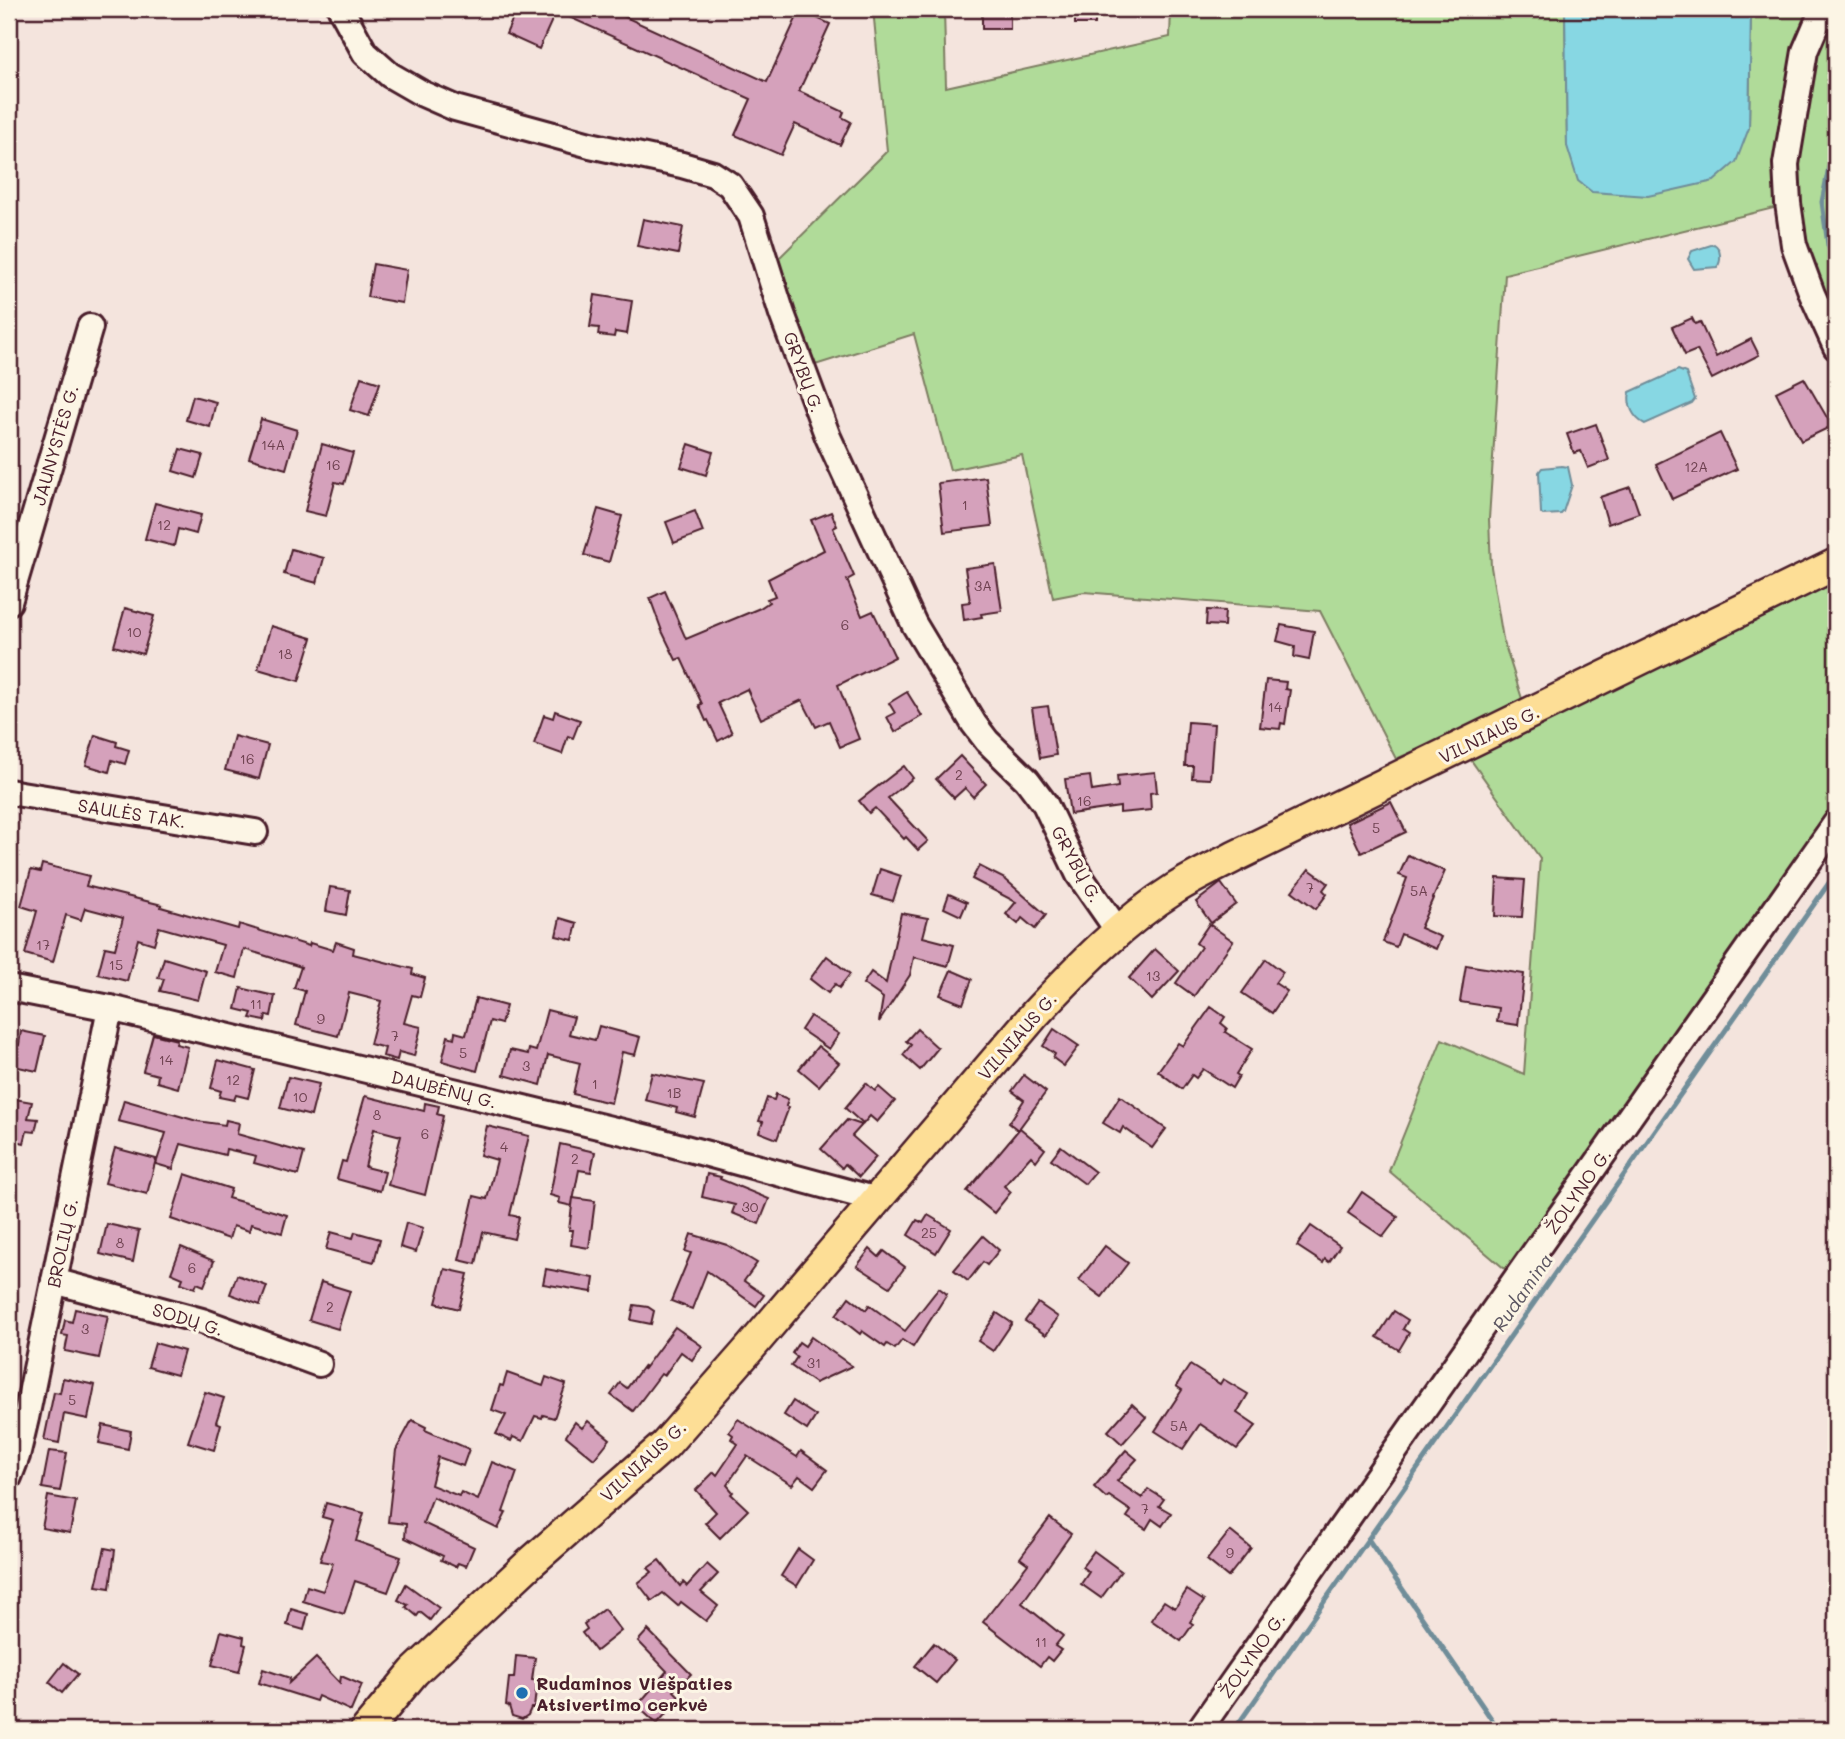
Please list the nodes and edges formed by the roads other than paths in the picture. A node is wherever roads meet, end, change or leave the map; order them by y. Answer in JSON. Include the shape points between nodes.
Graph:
{"nodes":[{"id":1,"x":341,"y":9,"type":"edge"},
{"id":2,"x":1823,"y":9,"type":"edge"},
{"id":3,"x":90,"y":327,"type":"dead end"},
{"id":4,"x":1836,"y":347,"type":"edge"},
{"id":5,"x":1836,"y":564,"type":"edge"},
{"id":6,"x":9,"y":603,"type":"edge"},
{"id":7,"x":9,"y":792,"type":"edge"},
{"id":8,"x":1836,"y":823,"type":"edge"},
{"id":9,"x":255,"y":832,"type":"dead end"},
{"id":10,"x":1118,"y":931,"type":"junction"},
{"id":11,"x":9,"y":988,"type":"edge"},
{"id":12,"x":110,"y":1008,"type":"junction"},
{"id":13,"x":878,"y":1200,"type":"junction"},
{"id":14,"x":54,"y":1281,"type":"junction"},
{"id":15,"x":319,"y":1364,"type":"dead end"},
{"id":16,"x":9,"y":1477,"type":"edge"},
{"id":17,"x":366,"y":1730,"type":"edge"},
{"id":18,"x":1199,"y":1730,"type":"edge"}],
"edges":[{"from":1,"to":10,"type":"street","name":"GRYBŲ G.","via":[[365,53],[390,75],[423,94],[495,119],[703,171],[730,185],[751,216],[828,437],[914,624],[974,724],[1045,804],[1079,875]]},
{"from":2,"to":4,"type":"street","via":[[1805,51],[1786,164],[1794,245]]},
{"from":3,"to":6,"type":"street","name":"JAUNYSTĖS G."},
{"from":5,"to":10,"type":"main road","name":"VILNIAUS G.","via":[[1234,857],[1177,888]]},
{"from":7,"to":9,"type":"street","name":"SAULĖS TAK."},
{"from":8,"to":18,"type":"street","name":"ŽOLYNO G."},
{"from":10,"to":13,"type":"main road","name":"VILNIAUS G.","via":[[1035,1014]]},
{"from":11,"to":12,"type":"street","name":"DAUBĖNŲ G."},
{"from":12,"to":13,"type":"street","name":"DAUBĖNŲ G.","via":[[652,1139]]},
{"from":12,"to":14,"type":"street","name":"BROLIŲ G."},
{"from":13,"to":17,"type":"main road","name":"VILNIAUS G.","via":[[665,1445],[414,1672]]},
{"from":14,"to":15,"type":"street","name":"SODŲ G.","via":[[202,1321]]},
{"from":14,"to":16,"type":"street","name":"BROLIŲ G."}]}
